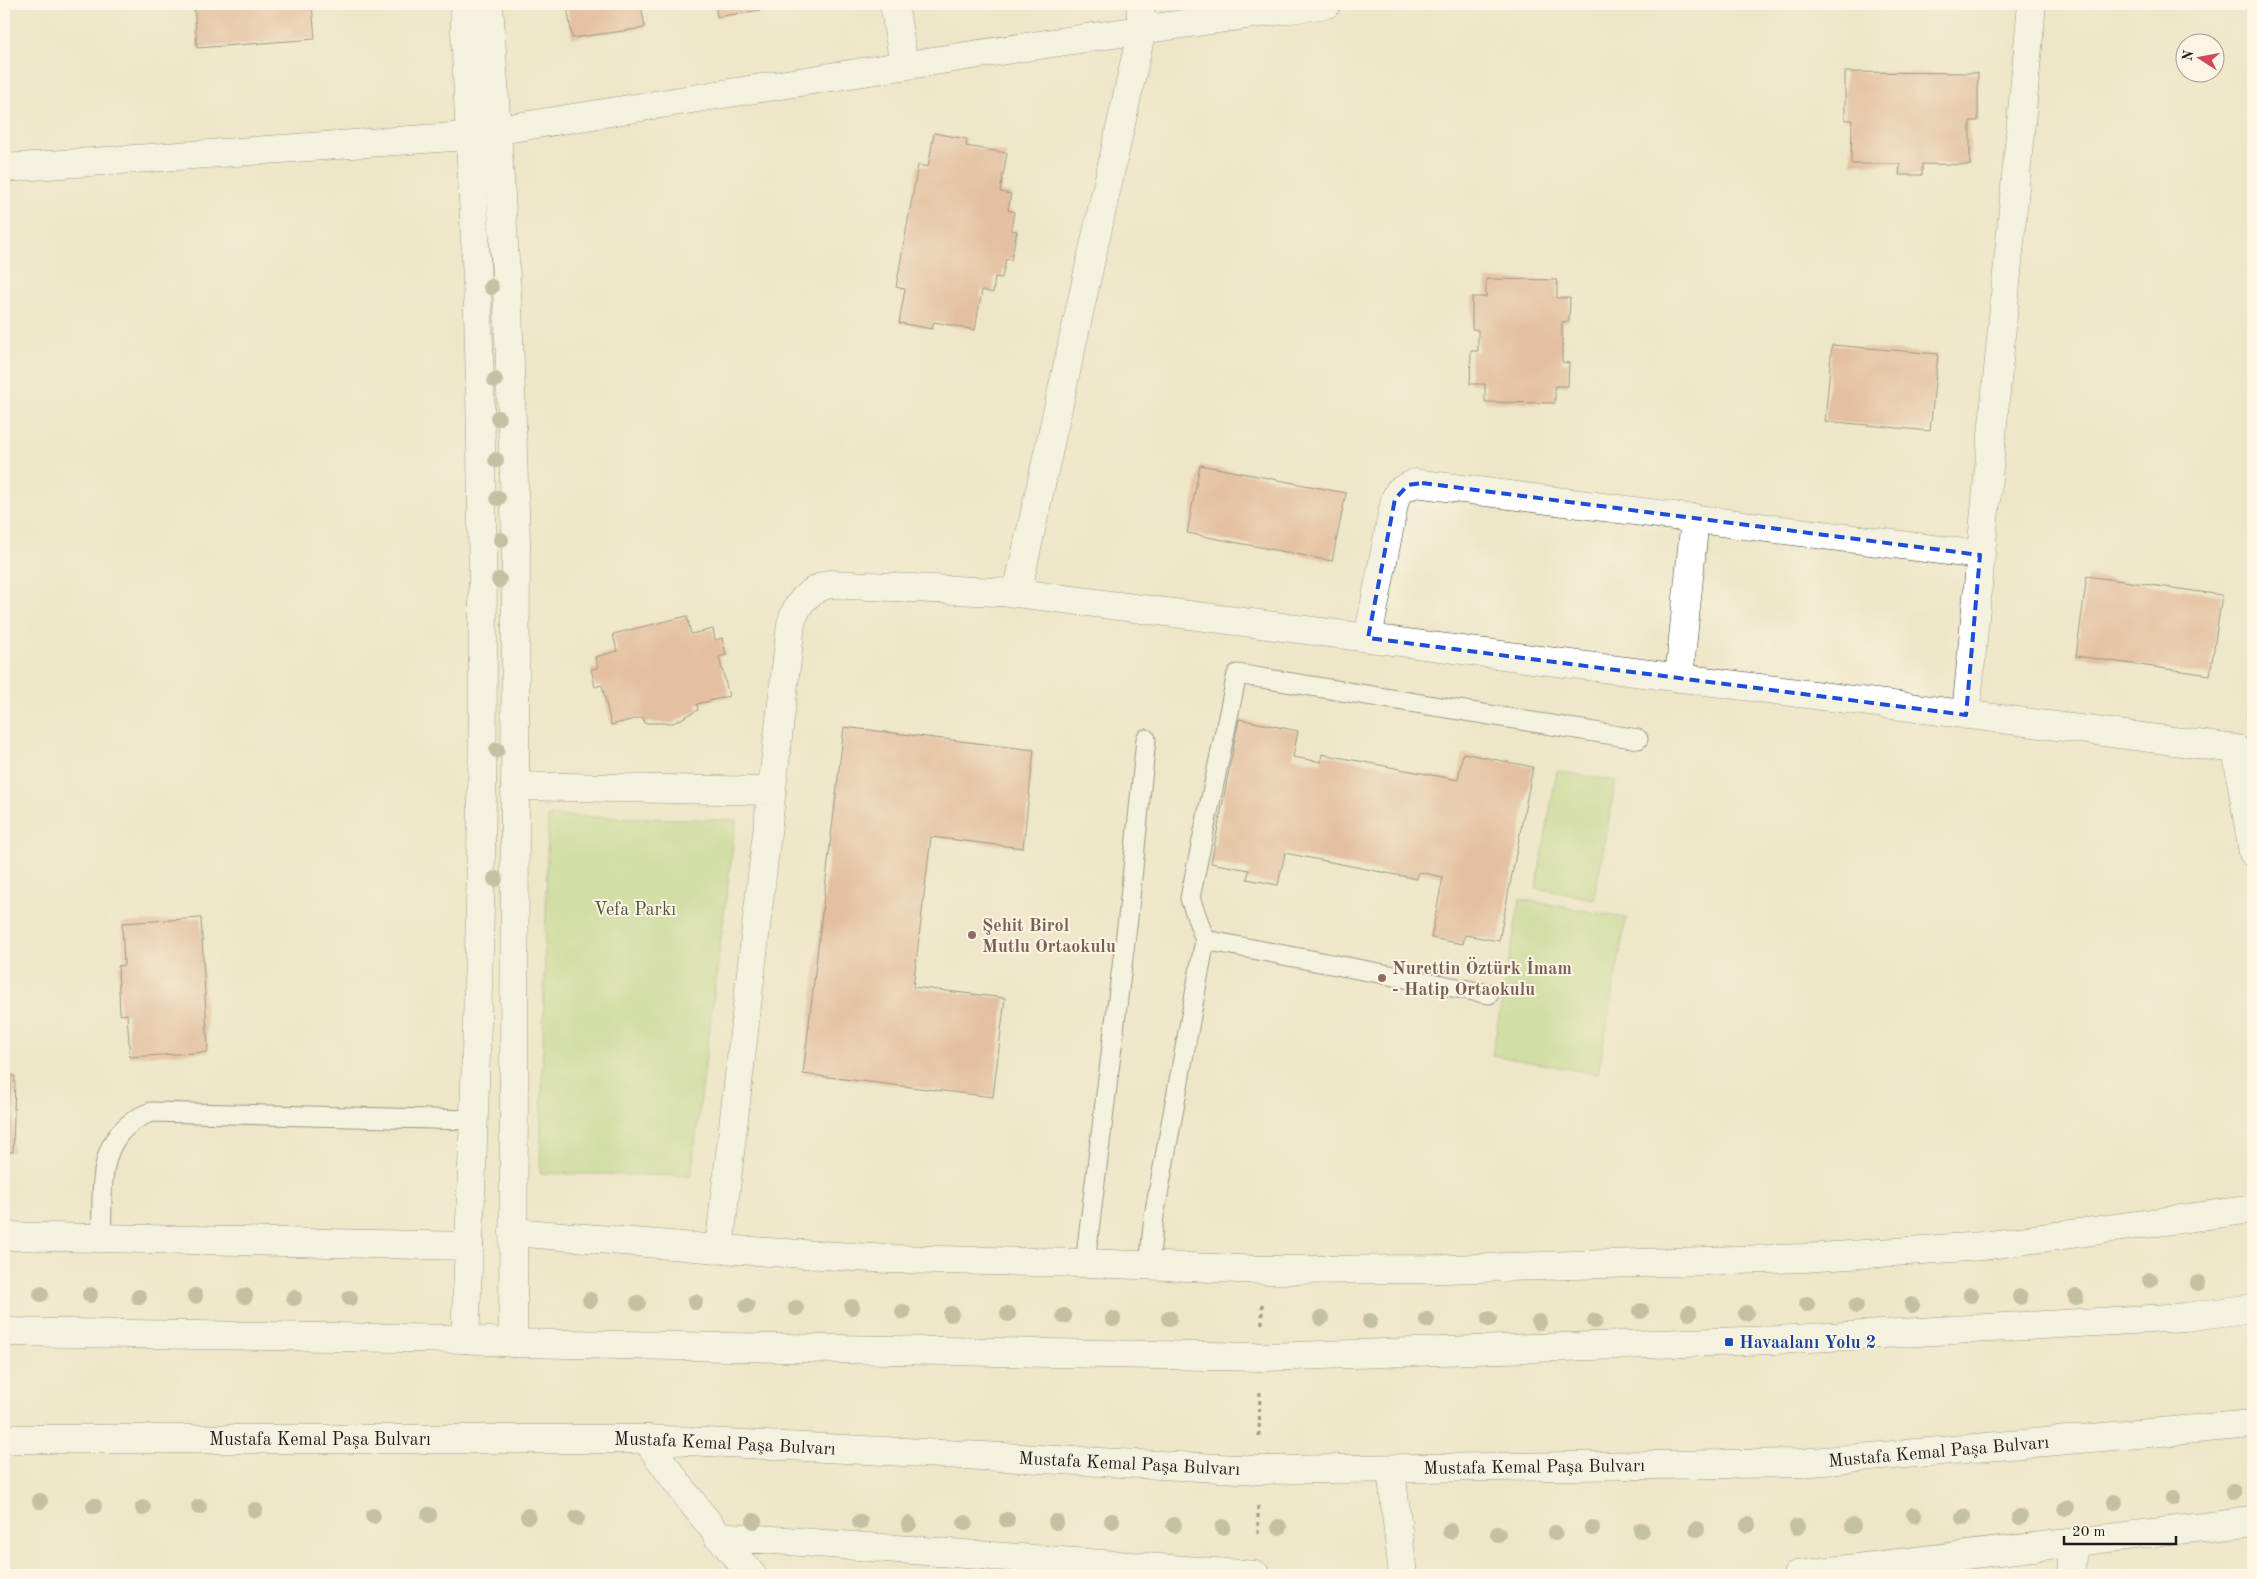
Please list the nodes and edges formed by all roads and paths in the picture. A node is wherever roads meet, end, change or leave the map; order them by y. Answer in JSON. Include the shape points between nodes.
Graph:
{"nodes":[{"id":1,"x":464,"y":4,"type":"edge"},
{"id":2,"x":489,"y":4,"type":"edge"},
{"id":3,"x":894,"y":4,"type":"edge"},
{"id":4,"x":1327,"y":4,"type":"edge"},
{"id":5,"x":2032,"y":4,"type":"edge"},
{"id":6,"x":1141,"y":16,"type":"edge"},
{"id":7,"x":904,"y":65,"type":"junction"},
{"id":8,"x":498,"y":130,"type":"junction"},
{"id":9,"x":468,"y":136,"type":"junction"},
{"id":10,"x":4,"y":168,"type":"edge"},
{"id":11,"x":1695,"y":518,"type":"junction"},
{"id":12,"x":1980,"y":555,"type":"junction"},
{"id":13,"x":1017,"y":593,"type":"junction"},
{"id":14,"x":1368,"y":638,"type":"junction"},
{"id":15,"x":1679,"y":678,"type":"junction"},
{"id":16,"x":1966,"y":714,"type":"junction"},
{"id":17,"x":1146,"y":739,"type":"dead end"},
{"id":18,"x":1638,"y":740,"type":"dead end"},
{"id":19,"x":2245,"y":749,"type":"edge"},
{"id":20,"x":515,"y":786,"type":"junction"},
{"id":21,"x":772,"y":791,"type":"junction"},
{"id":22,"x":2253,"y":853,"type":"edge"},
{"id":23,"x":1205,"y":940,"type":"junction"},
{"id":24,"x":1489,"y":994,"type":"dead end"},
{"id":25,"x":472,"y":1120,"type":"junction"},
{"id":26,"x":2253,"y":1209,"type":"edge"},
{"id":27,"x":514,"y":1232,"type":"junction"},
{"id":28,"x":4,"y":1236,"type":"edge"},
{"id":29,"x":102,"y":1239,"type":"junction"},
{"id":30,"x":469,"y":1246,"type":"junction"},
{"id":31,"x":719,"y":1249,"type":"junction"},
{"id":32,"x":1085,"y":1263,"type":"junction"},
{"id":33,"x":1149,"y":1266,"type":"junction"},
{"id":34,"x":1262,"y":1299,"type":"dead end"},
{"id":35,"x":2253,"y":1308,"type":"edge"},
{"id":36,"x":4,"y":1332,"type":"edge"},
{"id":37,"x":465,"y":1339,"type":"junction"},
{"id":38,"x":513,"y":1343,"type":"junction"},
{"id":39,"x":1261,"y":1357,"type":"junction"},
{"id":40,"x":2253,"y":1424,"type":"edge"},
{"id":41,"x":4,"y":1439,"type":"edge"},
{"id":42,"x":646,"y":1439,"type":"junction"},
{"id":43,"x":1391,"y":1468,"type":"junction"},
{"id":44,"x":1259,"y":1470,"type":"junction"},
{"id":45,"x":2253,"y":1521,"type":"edge"},
{"id":46,"x":1258,"y":1534,"type":"dead end"},
{"id":47,"x":717,"y":1536,"type":"junction"},
{"id":48,"x":2073,"y":1542,"type":"junction"},
{"id":49,"x":752,"y":1575,"type":"edge"},
{"id":50,"x":1256,"y":1575,"type":"edge"},
{"id":51,"x":1403,"y":1575,"type":"edge"},
{"id":52,"x":1797,"y":1575,"type":"edge"},
{"id":53,"x":2071,"y":1575,"type":"edge"}],
"edges":[{"from":1,"to":9,"type":"street"},
{"from":2,"to":8,"type":"street"},
{"from":3,"to":7,"type":"street"},
{"from":4,"to":6,"type":"street"},
{"from":5,"to":12,"type":"street"},
{"from":6,"to":7,"type":"street"},
{"from":6,"to":13,"type":"street"},
{"from":7,"to":8,"type":"street"},
{"from":8,"to":9,"type":"street"},
{"from":8,"to":20,"type":"street","via":[[516,540]]},
{"from":9,"to":10,"type":"street"},
{"from":9,"to":25,"type":"street","via":[[477,289],[483,706],[480,931]]},
{"from":11,"to":12,"type":"street"},
{"from":11,"to":14,"type":"street","via":[[1422,483],[1408,485],[1395,499]]},
{"from":11,"to":15,"type":"street"},
{"from":12,"to":16,"type":"street"},
{"from":13,"to":14,"type":"street"},
{"from":13,"to":21,"type":"street","via":[[829,584],[815,588],[795,609],[791,624]]},
{"from":14,"to":15,"type":"street"},
{"from":15,"to":16,"type":"street"},
{"from":16,"to":19,"type":"street"},
{"from":17,"to":32,"type":"lane"},
{"from":18,"to":23,"type":"lane","via":[[1237,674],[1190,898]]},
{"from":19,"to":22,"type":"street"},
{"from":20,"to":21,"type":"street"},
{"from":20,"to":27,"type":"street"},
{"from":21,"to":31,"type":"street"},
{"from":23,"to":24,"type":"lane"},
{"from":23,"to":33,"type":"lane","via":[[1154,1216]]},
{"from":25,"to":29,"type":"lane","via":[[151,1112],[135,1118],[112,1141],[105,1171]]},
{"from":25,"to":30,"type":"street"},
{"from":26,"to":33,"type":"street","via":[[1983,1246],[1804,1258],[1445,1270]]},
{"from":27,"to":31,"type":"street"},
{"from":27,"to":38,"type":"street"},
{"from":28,"to":29,"type":"street"},
{"from":29,"to":30,"type":"street"},
{"from":30,"to":37,"type":"street"},
{"from":31,"to":32,"type":"street","via":[[889,1259]]},
{"from":32,"to":33,"type":"street"},
{"from":34,"to":39,"type":"path"},
{"from":35,"to":39,"type":"street","via":[[2185,1317],[1775,1340]]},
{"from":36,"to":37,"type":"street"},
{"from":37,"to":38,"type":"street"},
{"from":38,"to":39,"type":"street"},
{"from":39,"to":44,"type":"path"},
{"from":40,"to":43,"type":"street","name":"Mustafa Kemal Paşa Bulvarı","via":[[1801,1463]]},
{"from":41,"to":42,"type":"street","name":"Mustafa Kemal Paşa Bulvarı"},
{"from":42,"to":44,"type":"street","name":"Mustafa Kemal Paşa Bulvarı"},
{"from":42,"to":47,"type":"street"},
{"from":43,"to":44,"type":"street","name":"Mustafa Kemal Paşa Bulvarı"},
{"from":43,"to":51,"type":"street"},
{"from":44,"to":46,"type":"path"},
{"from":45,"to":48,"type":"street"},
{"from":47,"to":49,"type":"street"},
{"from":47,"to":50,"type":"street"},
{"from":48,"to":52,"type":"street"},
{"from":48,"to":53,"type":"street"}]}
